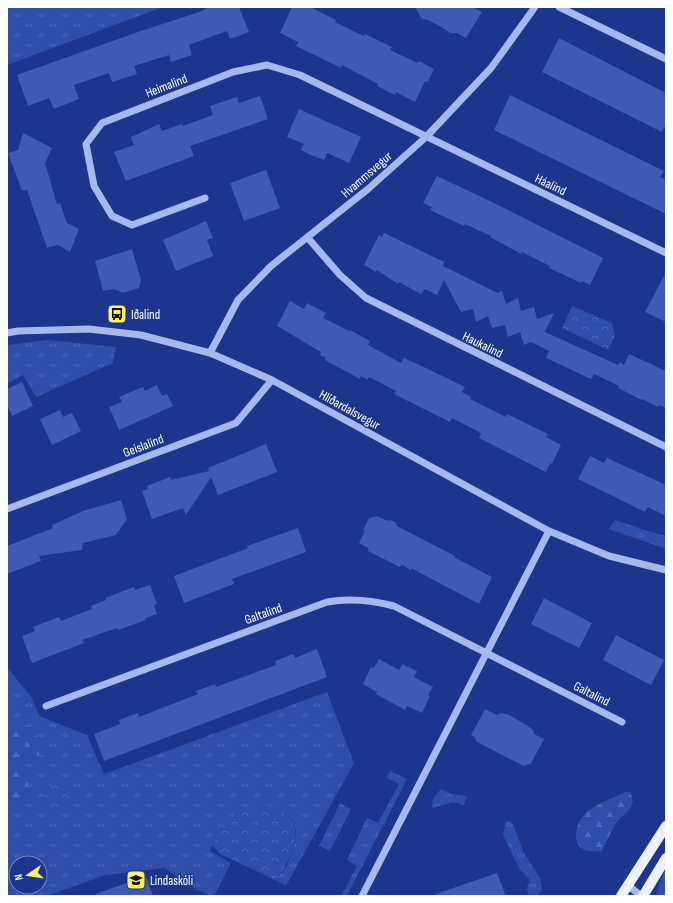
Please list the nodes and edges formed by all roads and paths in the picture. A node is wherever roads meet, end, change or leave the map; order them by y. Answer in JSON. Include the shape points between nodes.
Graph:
{"nodes":[{"id":1,"x":535,"y":7,"type":"edge"},
{"id":2,"x":559,"y":7,"type":"edge"},
{"id":3,"x":666,"y":58,"type":"edge"},
{"id":4,"x":426,"y":137,"type":"junction"},
{"id":5,"x":205,"y":198,"type":"dead end"},
{"id":6,"x":308,"y":238,"type":"junction"},
{"id":7,"x":666,"y":253,"type":"edge"},
{"id":8,"x":7,"y":333,"type":"edge"},
{"id":9,"x":210,"y":353,"type":"junction"},
{"id":10,"x":272,"y":380,"type":"junction"},
{"id":11,"x":666,"y":447,"type":"edge"},
{"id":12,"x":7,"y":509,"type":"edge"},
{"id":13,"x":549,"y":531,"type":"junction"},
{"id":14,"x":666,"y":570,"type":"edge"},
{"id":15,"x":487,"y":653,"type":"junction"},
{"id":16,"x":46,"y":706,"type":"dead end"},
{"id":17,"x":622,"y":722,"type":"dead end"},
{"id":18,"x":666,"y":826,"type":"edge"},
{"id":19,"x":666,"y":858,"type":"edge"},
{"id":20,"x":628,"y":885,"type":"junction"},
{"id":21,"x":362,"y":896,"type":"edge"},
{"id":22,"x":621,"y":896,"type":"edge"},
{"id":23,"x":642,"y":896,"type":"edge"}],
"edges":[{"from":1,"to":4,"type":"street","name":"Hvammsvegur","via":[[491,68]]},
{"from":2,"to":3,"type":"street"},
{"from":4,"to":5,"type":"street","name":"Heimalind","via":[[300,75],[268,65],[233,72],[102,123],[86,144],[94,186],[112,216],[132,225]]},
{"from":4,"to":6,"type":"street","name":"Hvammsvegur"},
{"from":4,"to":7,"type":"street","name":"Háalind"},
{"from":6,"to":9,"type":"street","name":"Hvammsvegur","via":[[271,266],[238,300]]},
{"from":6,"to":11,"type":"street","name":"Haukalind","via":[[340,275],[366,298]]},
{"from":8,"to":9,"type":"street","name":"Hlíðardalsvegur","via":[[89,329],[141,335]]},
{"from":9,"to":10,"type":"street","name":"Hlíðardalsvegur"},
{"from":10,"to":12,"type":"street","name":"Geislalind","via":[[236,423]]},
{"from":10,"to":13,"type":"street","name":"Hlíðardalsvegur"},
{"from":13,"to":14,"type":"street","name":"Hlíðardalsvegur","via":[[609,556]]},
{"from":13,"to":15,"type":"street"},
{"from":15,"to":16,"type":"street","name":"Galtalind","via":[[394,606],[354,599],[334,601]]},
{"from":15,"to":17,"type":"street","name":"Galtalind"},
{"from":15,"to":21,"type":"street"},
{"from":18,"to":20,"type":"main road"},
{"from":19,"to":23,"type":"main road"},
{"from":20,"to":22,"type":"main road"},
{"from":20,"to":23,"type":"street"}]}
